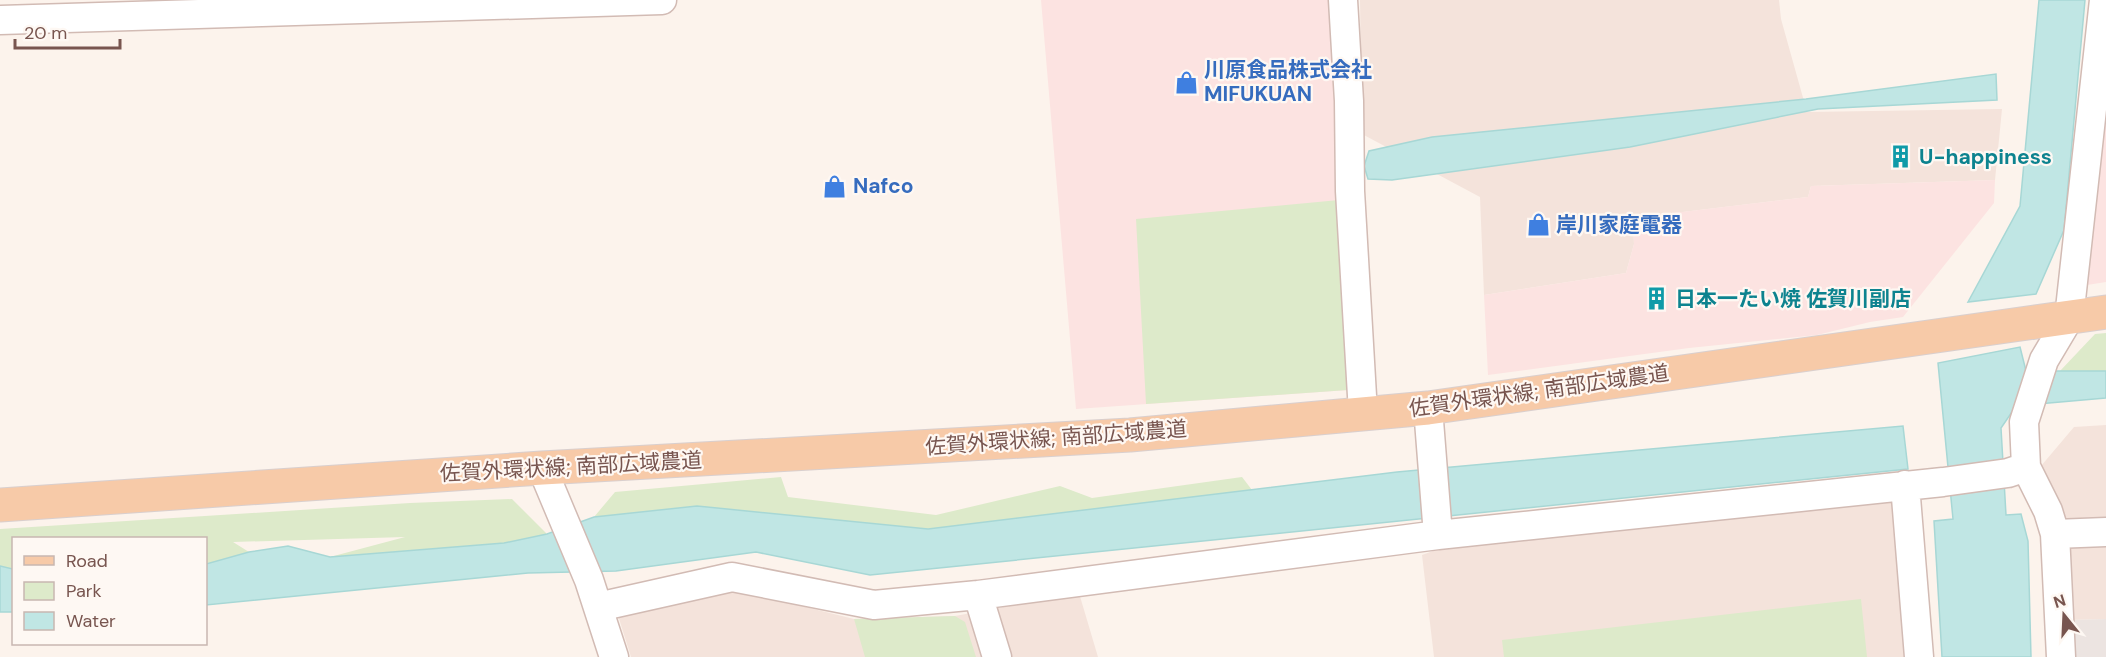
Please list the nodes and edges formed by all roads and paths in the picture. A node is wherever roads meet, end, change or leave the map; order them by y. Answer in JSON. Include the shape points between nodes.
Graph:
{"nodes":[{"id":1,"x":662,"y":0,"type":"edge"},
{"id":2,"x":1343,"y":0,"type":"edge"},
{"id":3,"x":2104,"y":0,"type":"edge"},
{"id":4,"x":0,"y":20,"type":"edge"},
{"id":5,"x":2106,"y":312,"type":"edge"},
{"id":6,"x":2069,"y":318,"type":"junction"},
{"id":7,"x":1428,"y":408,"type":"junction"},
{"id":8,"x":1363,"y":413,"type":"junction"},
{"id":9,"x":542,"y":468,"type":"junction"},
{"id":10,"x":2017,"y":470,"type":"junction"},
{"id":11,"x":1905,"y":485,"type":"junction"},
{"id":12,"x":0,"y":505,"type":"edge"},
{"id":13,"x":2106,"y":532,"type":"edge"},
{"id":14,"x":2055,"y":534,"type":"junction"},
{"id":15,"x":1438,"y":535,"type":"junction"},
{"id":16,"x":978,"y":595,"type":"junction"},
{"id":17,"x":598,"y":607,"type":"junction"},
{"id":18,"x":614,"y":657,"type":"edge"},
{"id":19,"x":997,"y":657,"type":"edge"},
{"id":20,"x":1919,"y":657,"type":"edge"},
{"id":21,"x":2061,"y":657,"type":"edge"}],
"edges":[{"from":1,"to":4,"type":"street"},
{"from":2,"to":8,"type":"street"},
{"from":3,"to":6,"type":"street"},
{"from":5,"to":6,"type":"main road","name":"佐賀外環状線; 南部広域農道"},
{"from":6,"to":7,"type":"main road","name":"佐賀外環状線; 南部広域農道"},
{"from":6,"to":10,"type":"street","via":[[2044,360],[2024,422]]},
{"from":7,"to":8,"type":"main road","name":"佐賀外環状線; 南部広域農道"},
{"from":7,"to":15,"type":"street"},
{"from":8,"to":9,"type":"main road","name":"佐賀外環状線; 南部広域農道","via":[[1130,435]]},
{"from":9,"to":12,"type":"main road","name":"佐賀外環状線; 南部広域農道"},
{"from":9,"to":17,"type":"street"},
{"from":10,"to":11,"type":"street"},
{"from":10,"to":14,"type":"street","via":[[2048,511]]},
{"from":11,"to":15,"type":"street"},
{"from":11,"to":20,"type":"street"},
{"from":13,"to":14,"type":"street"},
{"from":14,"to":21,"type":"street"},
{"from":15,"to":16,"type":"street"},
{"from":16,"to":17,"type":"street","via":[[874,605],[732,577]]},
{"from":16,"to":19,"type":"street"},
{"from":17,"to":18,"type":"street"}]}
